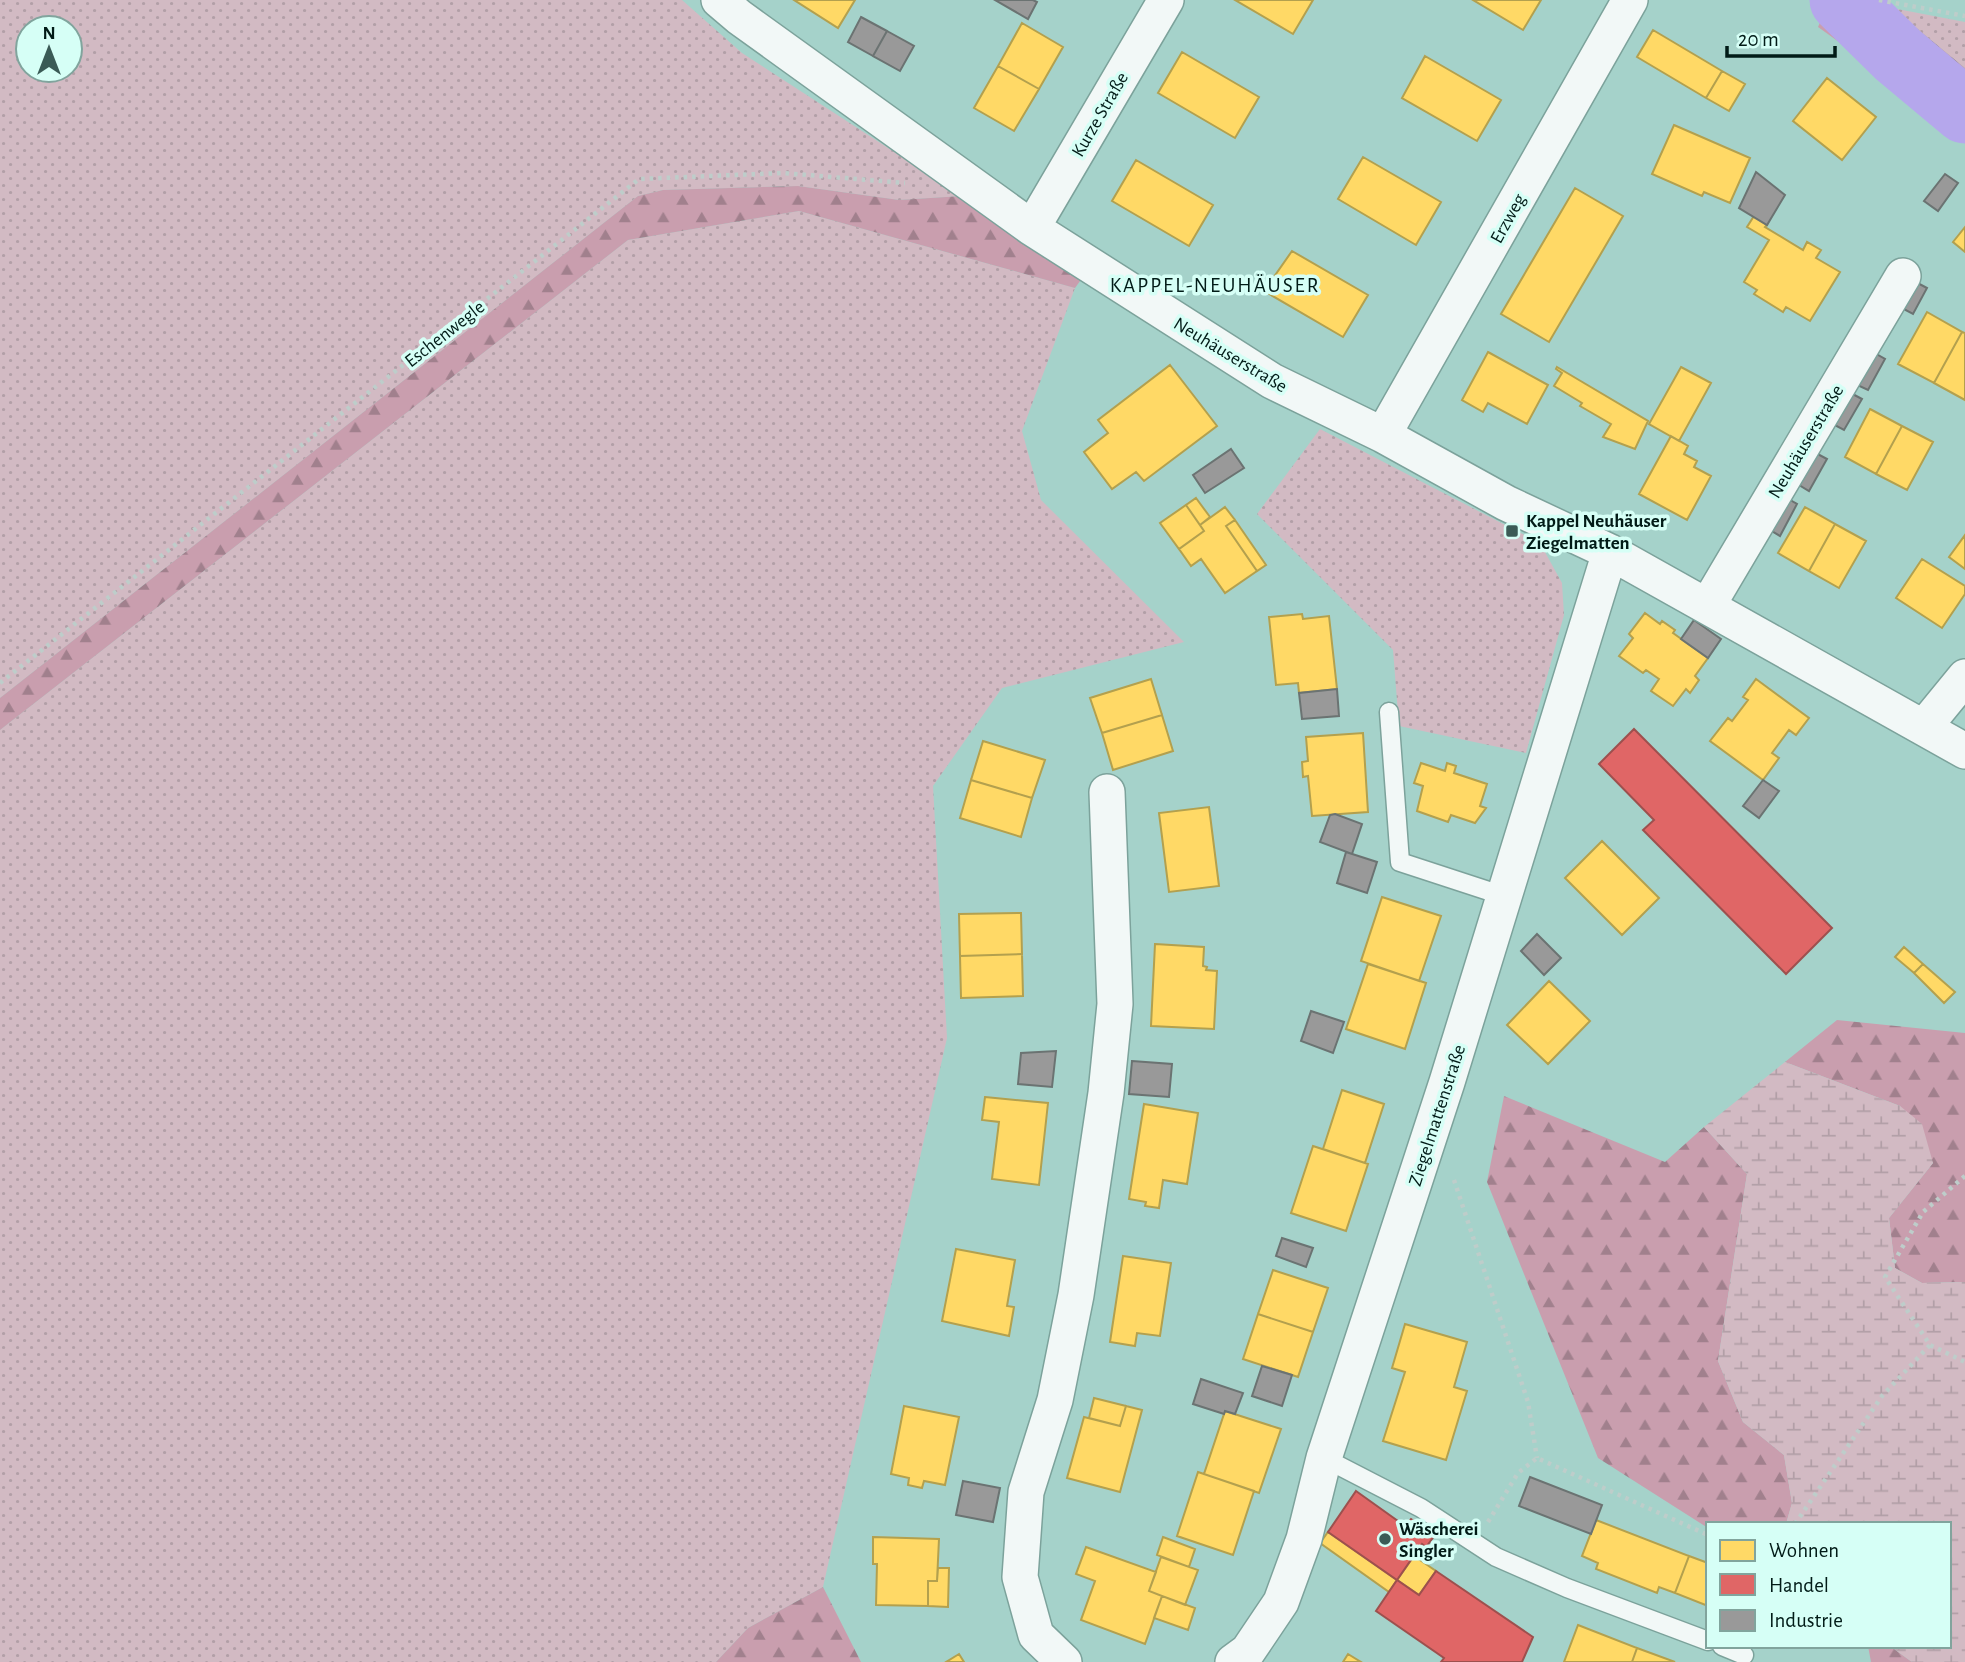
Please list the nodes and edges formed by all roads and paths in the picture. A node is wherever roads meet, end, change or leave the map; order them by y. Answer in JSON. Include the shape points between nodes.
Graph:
{"nodes":[{"id":1,"x":1166,"y":0,"type":"edge"},
{"id":2,"x":1630,"y":0,"type":"edge"},
{"id":3,"x":1880,"y":0,"type":"edge"},
{"id":4,"x":736,"y":6,"type":"edge"},
{"id":5,"x":1965,"y":16,"type":"edge"},
{"id":6,"x":954,"y":174,"type":"junction"},
{"id":7,"x":1032,"y":228,"type":"junction"},
{"id":8,"x":1903,"y":276,"type":"dead end"},
{"id":9,"x":1383,"y":435,"type":"junction"},
{"id":10,"x":1610,"y":552,"type":"junction"},
{"id":11,"x":1708,"y":605,"type":"junction"},
{"id":12,"x":1965,"y":677,"type":"edge"},
{"id":13,"x":0,"y":683,"type":"edge"},
{"id":14,"x":1389,"y":712,"type":"dead end"},
{"id":15,"x":1924,"y":727,"type":"junction"},
{"id":16,"x":1965,"y":751,"type":"edge"},
{"id":17,"x":1107,"y":792,"type":"dead end"},
{"id":18,"x":1504,"y":896,"type":"junction"},
{"id":19,"x":1451,"y":1172,"type":"dead end"},
{"id":20,"x":1965,"y":1176,"type":"edge"},
{"id":21,"x":1930,"y":1345,"type":"junction"},
{"id":22,"x":1965,"y":1362,"type":"edge"},
{"id":23,"x":1324,"y":1458,"type":"junction"},
{"id":24,"x":1537,"y":1458,"type":"junction"},
{"id":25,"x":1796,"y":1522,"type":"edge"},
{"id":26,"x":1706,"y":1534,"type":"edge"},
{"id":27,"x":1475,"y":1544,"type":"junction"},
{"id":28,"x":1706,"y":1640,"type":"edge"},
{"id":29,"x":1728,"y":1648,"type":"edge"},
{"id":30,"x":1744,"y":1654,"type":"dead end"},
{"id":31,"x":1064,"y":1662,"type":"edge"},
{"id":32,"x":1233,"y":1662,"type":"edge"}],
"edges":[{"from":1,"to":7,"type":"street","name":"Kurze Straße"},
{"from":2,"to":9,"type":"street","name":"Erzweg"},
{"from":3,"to":5,"type":"path"},
{"from":4,"to":6,"type":"street","name":"Neuhäuserstraße"},
{"from":6,"to":7,"type":"street","name":"Neuhäuserstraße"},
{"from":6,"to":13,"type":"path","name":"Eschenwegle","via":[[905,183],[783,173],[639,178]]},
{"from":7,"to":9,"type":"street","name":"Neuhäuserstraße","via":[[1272,381]]},
{"from":8,"to":11,"type":"street","name":"Neuhäuserstraße"},
{"from":9,"to":10,"type":"street","name":"Neuhäuserstraße","via":[[1506,503]]},
{"from":10,"to":11,"type":"street","name":"Neuhäuserstraße"},
{"from":10,"to":18,"type":"street","name":"Ziegelmattenstraße"},
{"from":11,"to":15,"type":"street","name":"Neuhäuserstraße"},
{"from":12,"to":15,"type":"street"},
{"from":14,"to":18,"type":"lane","via":[[1400,862]]},
{"from":15,"to":16,"type":"street","name":"Neuhäuserstraße"},
{"from":17,"to":31,"type":"street","via":[[1115,1004],[1106,1093],[1076,1295],[1055,1399],[1026,1492],[1020,1577],[1037,1635]]},
{"from":18,"to":23,"type":"street","name":"Ziegelmattenstraße"},
{"from":19,"to":24,"type":"path","via":[[1528,1402]]},
{"from":20,"to":21,"type":"path","via":[[1923,1212],[1885,1277]]},
{"from":21,"to":22,"type":"path"},
{"from":21,"to":25,"type":"path","via":[[1882,1396]]},
{"from":23,"to":27,"type":"lane","via":[[1420,1508]]},
{"from":23,"to":32,"type":"street","name":"Ziegelmattenstraße","via":[[1304,1539],[1281,1602],[1248,1651]]},
{"from":24,"to":26,"type":"path"},
{"from":24,"to":27,"type":"path","via":[[1518,1473]]},
{"from":27,"to":28,"type":"lane","via":[[1567,1588]]},
{"from":29,"to":30,"type":"lane"}]}
